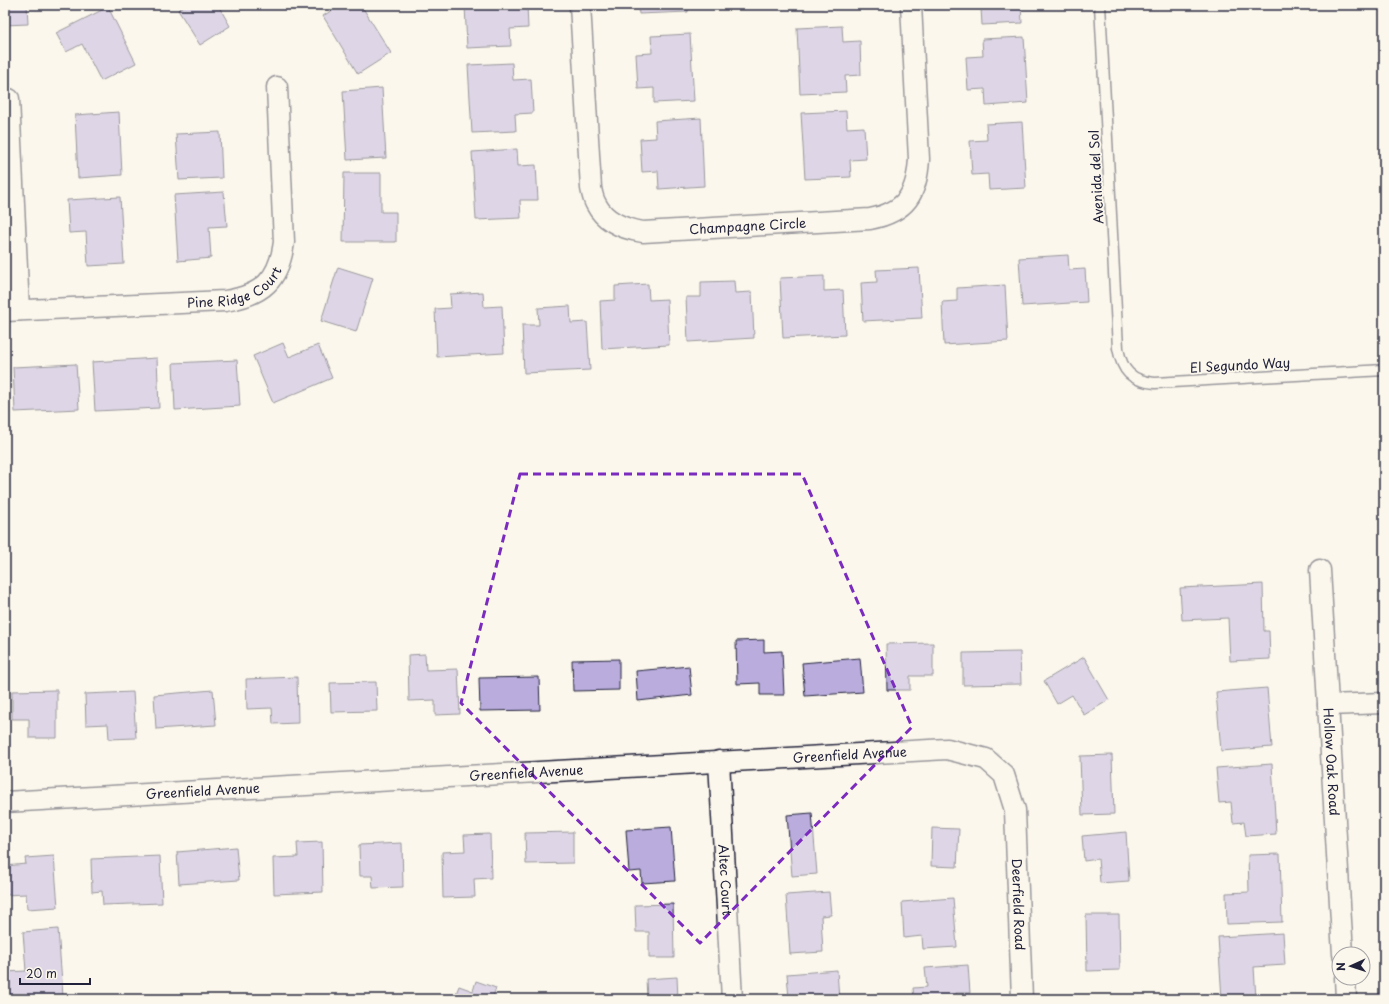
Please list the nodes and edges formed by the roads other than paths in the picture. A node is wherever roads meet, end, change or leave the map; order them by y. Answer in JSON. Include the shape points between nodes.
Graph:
{"nodes":[{"id":1,"x":580,"y":5,"type":"edge"},
{"id":2,"x":911,"y":5,"type":"edge"},
{"id":3,"x":1100,"y":5,"type":"edge"},
{"id":4,"x":277,"y":87,"type":"dead end"},
{"id":5,"x":9,"y":99,"type":"dead end"},
{"id":6,"x":12,"y":310,"type":"edge"},
{"id":7,"x":1118,"y":348,"type":"joint"},
{"id":8,"x":1384,"y":370,"type":"edge"},
{"id":9,"x":1320,"y":570,"type":"dead end"},
{"id":10,"x":1384,"y":703,"type":"edge"},
{"id":11,"x":1328,"y":705,"type":"junction"},
{"id":12,"x":719,"y":760,"type":"junction"},
{"id":13,"x":5,"y":802,"type":"edge"},
{"id":14,"x":1015,"y":810,"type":"joint"},
{"id":15,"x":1343,"y":946,"type":"edge"},
{"id":16,"x":1345,"y":986,"type":"edge"},
{"id":17,"x":732,"y":999,"type":"edge"},
{"id":18,"x":1022,"y":999,"type":"edge"},
{"id":19,"x":1346,"y":999,"type":"edge"}],
"edges":[{"from":1,"to":2,"type":"street","name":"Champagne Circle","via":[[591,188],[604,216],[617,225],[643,232],[870,219],[882,217],[905,203],[913,191],[919,159]]},
{"from":3,"to":7,"type":"lane","name":"Avenida del Sol"},
{"from":4,"to":6,"type":"street","name":"Pine Ridge Court","via":[[284,242],[277,271],[267,284],[256,293],[225,301]]},
{"from":5,"to":6,"type":"street"},
{"from":7,"to":8,"type":"lane","name":"El Segundo Way","via":[[1120,359],[1134,378],[1155,383]]},
{"from":9,"to":11,"type":"street","name":"Hollow Oak Road"},
{"from":10,"to":11,"type":"street"},
{"from":11,"to":15,"type":"street","name":"Hollow Oak Road"},
{"from":12,"to":13,"type":"street","name":"Greenfield Avenue"},
{"from":12,"to":14,"type":"street","name":"Greenfield Avenue","via":[[947,749],[986,758],[1004,775]]},
{"from":12,"to":17,"type":"street","name":"Altec Court"},
{"from":14,"to":18,"type":"street","name":"Deerfield Road"},
{"from":16,"to":19,"type":"street"}]}
